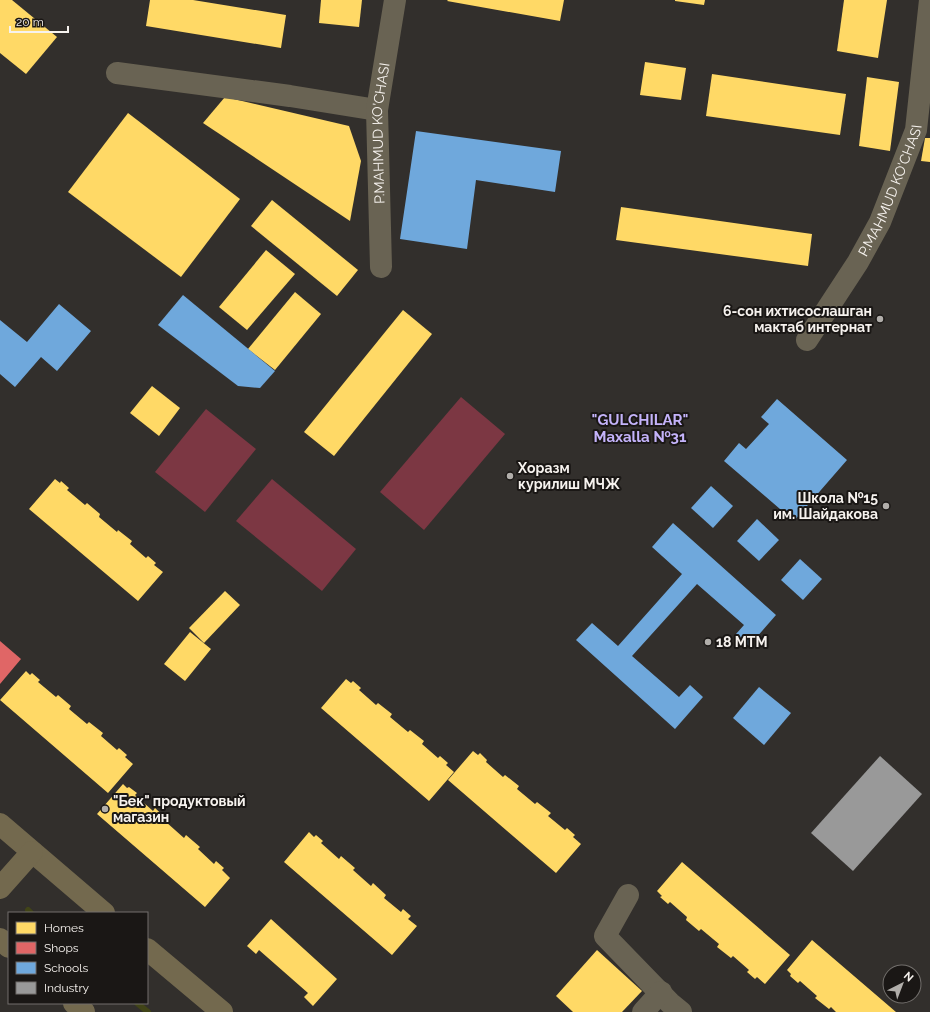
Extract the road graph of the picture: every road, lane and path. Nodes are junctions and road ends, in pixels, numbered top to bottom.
1 (395, 0) edge
2 (930, 0) edge
3 (117, 74) dead end
4 (377, 110) junction
5 (381, 267) dead end
6 (807, 340) dead end
7 (0, 824) edge
8 (32, 852) junction
9 (0, 888) edge
10 (628, 895) dead end
11 (103, 912) edge
12 (0, 939) edge
13 (8, 946) edge
14 (148, 950) edge
15 (660, 992) junction
16 (75, 1004) edge
17 (84, 1012) edge
18 (222, 1012) edge
19 (643, 1012) edge
20 (681, 1012) edge

1 - 4 street, P.MAHMUD KO'CHASI
2 - 6 street, P.MAHMUD KO'CHASI
3 - 4 street
4 - 5 street, P.MAHMUD KO'CHASI
7 - 8 main road
8 - 9 main road
8 - 11 main road
10 - 15 street
12 - 13 main road
14 - 18 main road
15 - 19 street
15 - 20 street
16 - 17 main road

